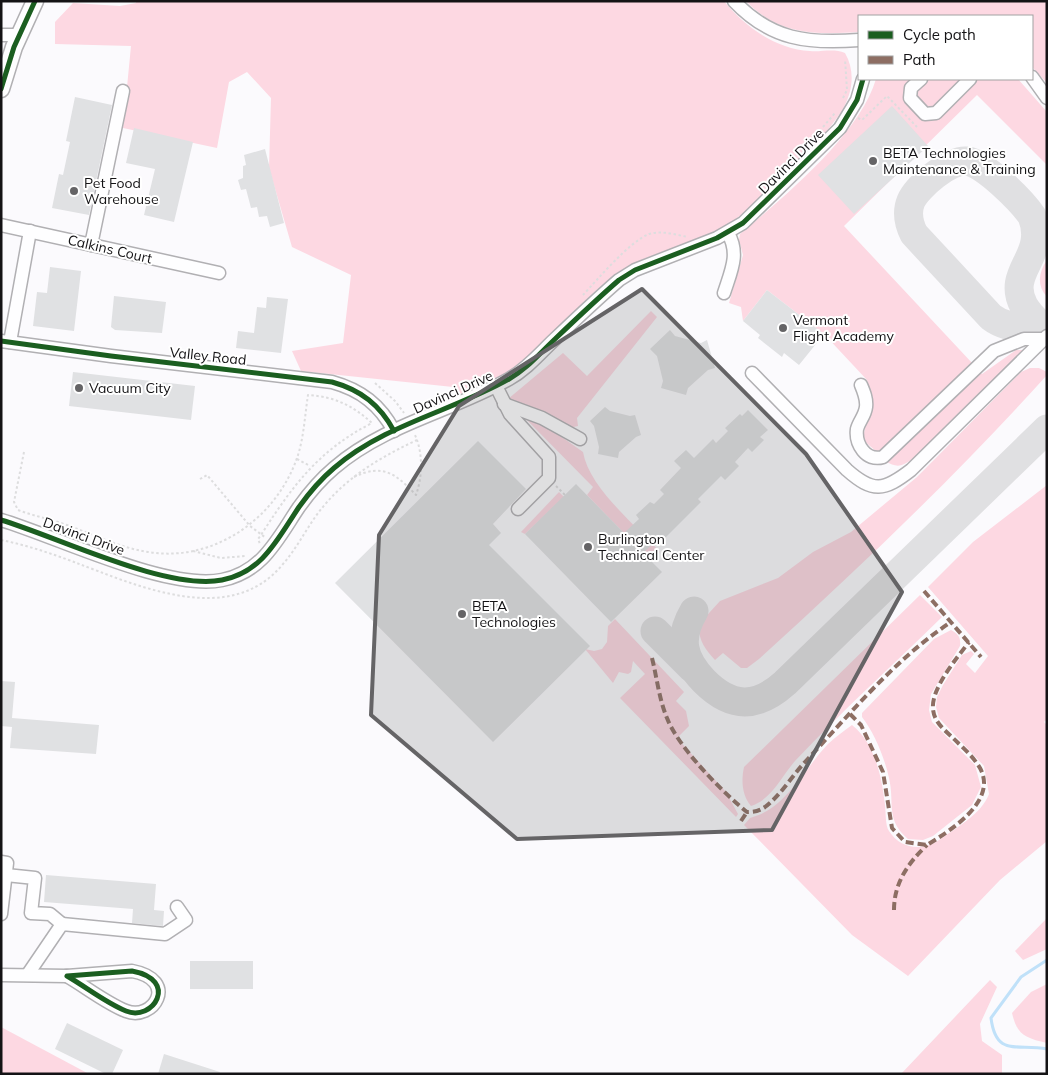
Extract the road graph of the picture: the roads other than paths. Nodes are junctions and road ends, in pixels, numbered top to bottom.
1 (35, 1) edge
2 (734, 1) edge
3 (1, 35) edge
4 (19, 35) junction
5 (858, 40) edge
6 (1033, 78) edge
7 (863, 80) edge
8 (920, 80) edge
9 (969, 80) edge
10 (1, 89) edge
11 (123, 91) dead end
12 (1047, 98) edge
13 (1, 225) edge
14 (30, 231) junction
15 (728, 233) junction
16 (91, 245) junction
17 (219, 273) dead end
18 (724, 293) dead end
19 (1045, 338) edge
20 (6, 341) edge
21 (752, 373) dead end
22 (861, 385) dead end
23 (496, 386) junction
24 (504, 404) junction
25 (394, 431) junction
26 (580, 439) dead end
27 (518, 509) dead end
28 (1, 520) edge
29 (1, 862) edge
30 (6, 875) junction
31 (177, 907) dead end
32 (1, 914) edge
33 (62, 924) junction
34 (28, 974) junction
35 (1, 975) edge
36 (67, 976) junction

1 - 4 main road
2 - 5 street
3 - 4 street
4 - 10 main road
6 - 12 street
7 - 15 street, Davinci Drive
8 - 9 street
11 - 16 street
13 - 14 street, Calkins Court
14 - 16 street, Calkins Court
14 - 20 street
15 - 18 street
15 - 23 street, Davinci Drive
16 - 17 street, Calkins Court
19 - 21 street
19 - 22 street
20 - 25 street, Valley Road
23 - 24 street
23 - 25 street, Davinci Drive
24 - 26 street
24 - 27 street
25 - 28 street, Davinci Drive
29 - 30 street
30 - 32 street
30 - 33 street
31 - 33 street
33 - 34 street
34 - 35 street
34 - 36 street
36 - 36 street

